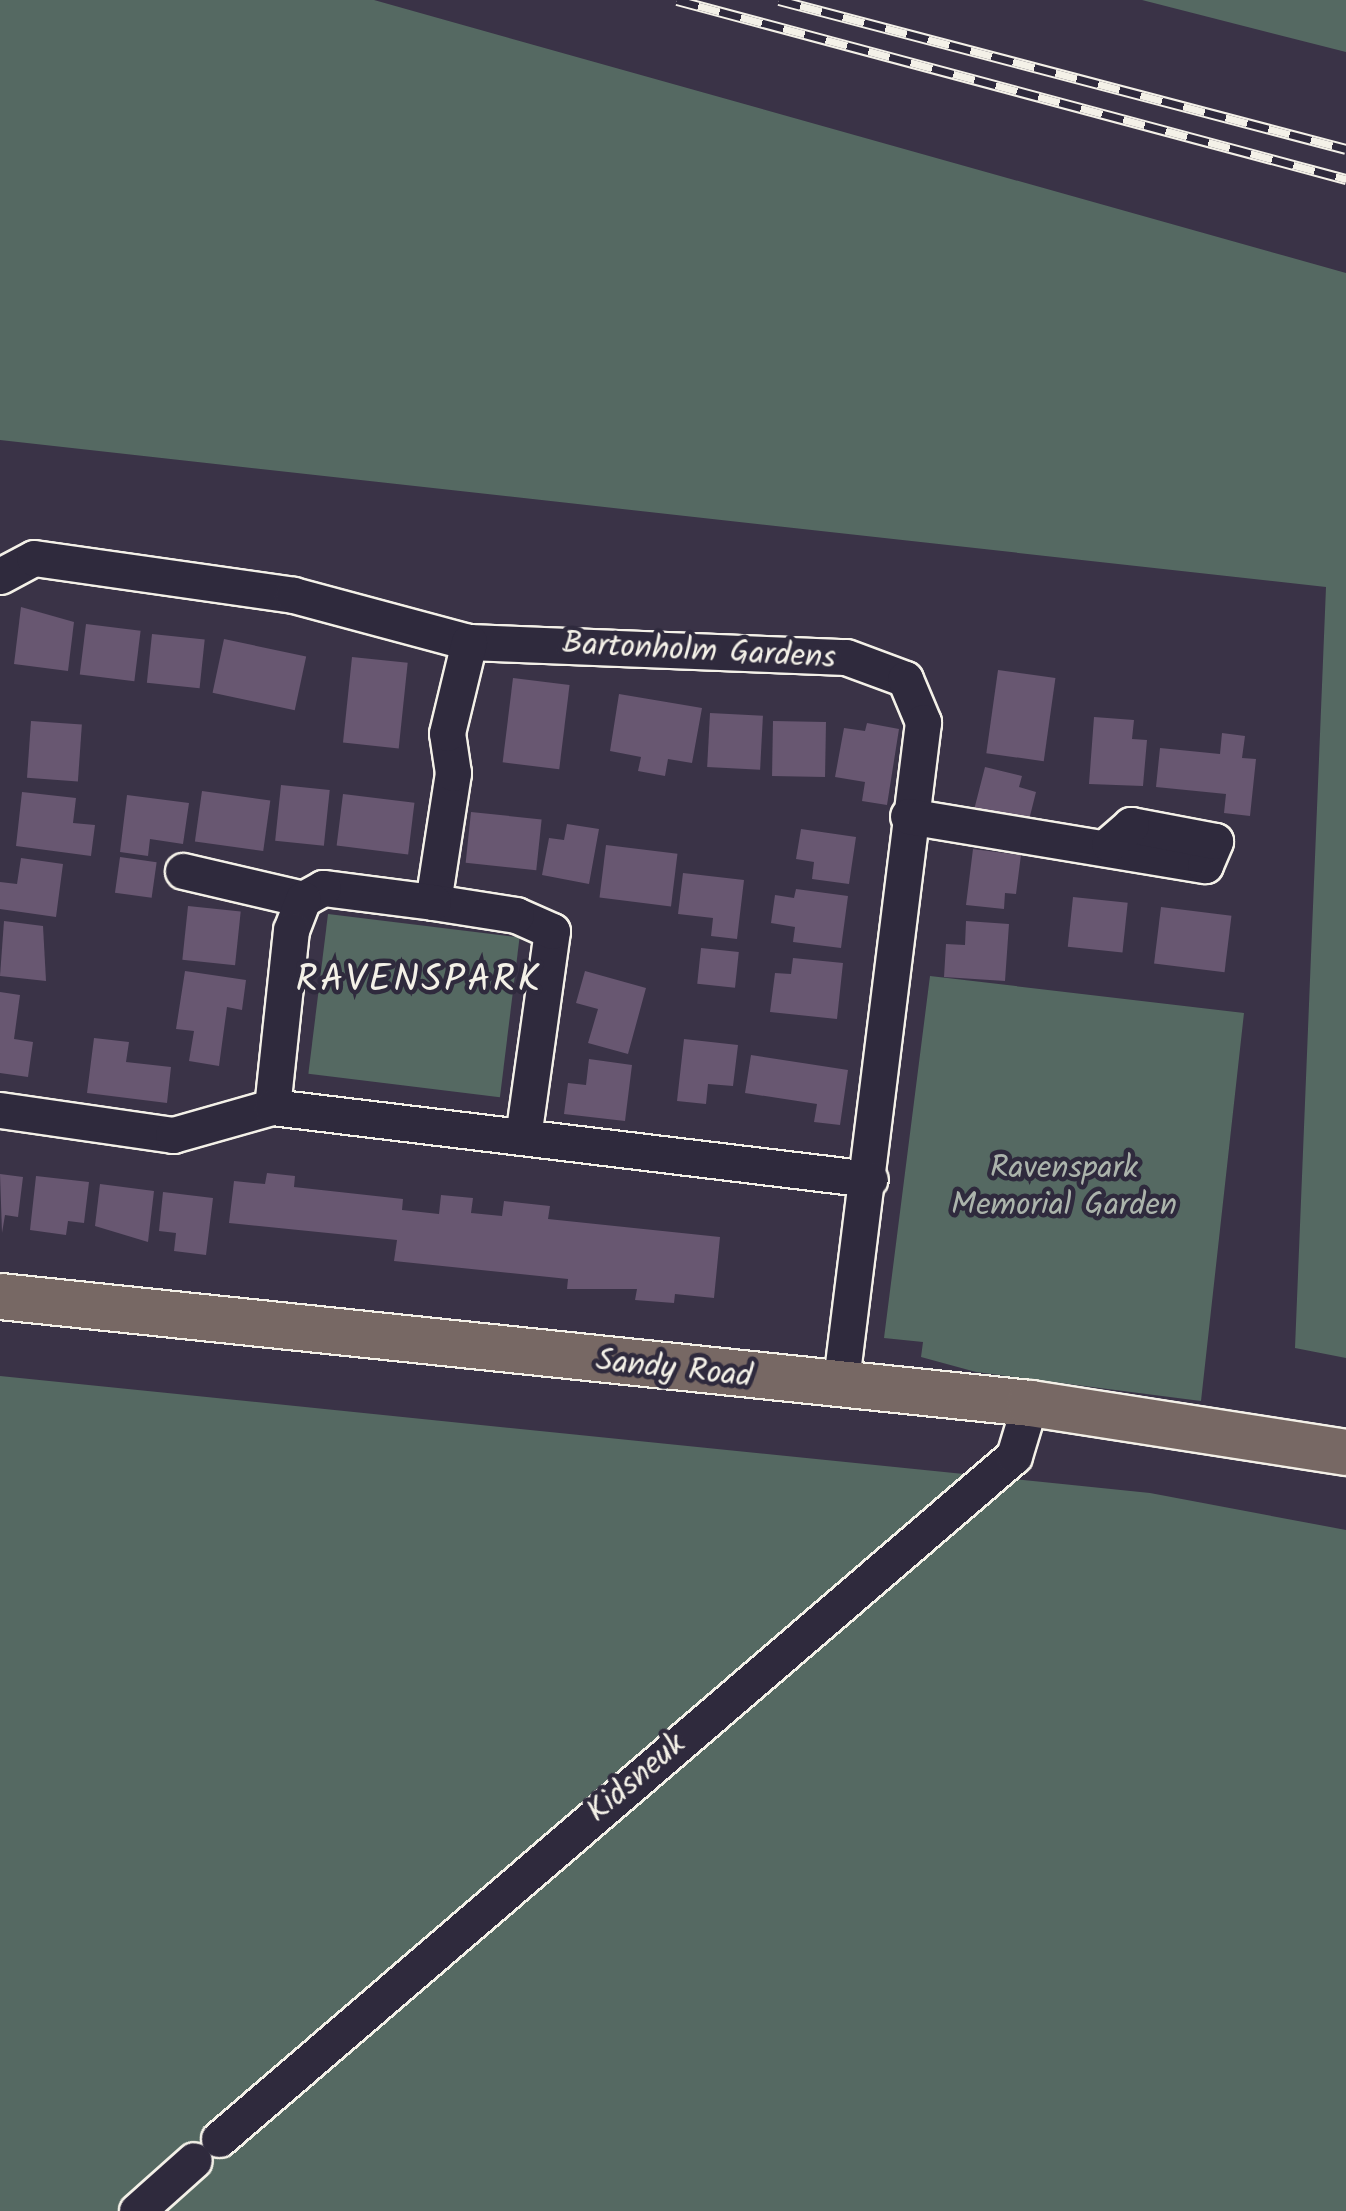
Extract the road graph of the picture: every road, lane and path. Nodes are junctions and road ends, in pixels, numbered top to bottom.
1 (0, 576) edge
2 (468, 642) junction
3 (908, 816) junction
4 (1109, 844) dead end
5 (183, 871) dead end
6 (304, 898) junction
7 (434, 902) junction
8 (272, 1106) junction
9 (0, 1110) edge
10 (522, 1137) junction
11 (870, 1179) junction
12 (0, 1296) edge
13 (840, 1388) junction
14 (1030, 1403) junction
15 (1346, 1452) edge
16 (137, 2211) edge

1 - 2 street, Bartonholm Gardens
2 - 3 street, Bartonholm Gardens
2 - 7 street
3 - 4 street
3 - 11 street, Bartonholm Gardens
5 - 6 street
6 - 7 street
6 - 8 street
7 - 10 street
8 - 9 street
8 - 10 street
10 - 11 street
11 - 13 street, Bartonholm Gardens
12 - 13 main road, Sandy Road
13 - 14 main road, Sandy Road
14 - 15 main road, Sandy Road
14 - 16 street, Kidsneuk

